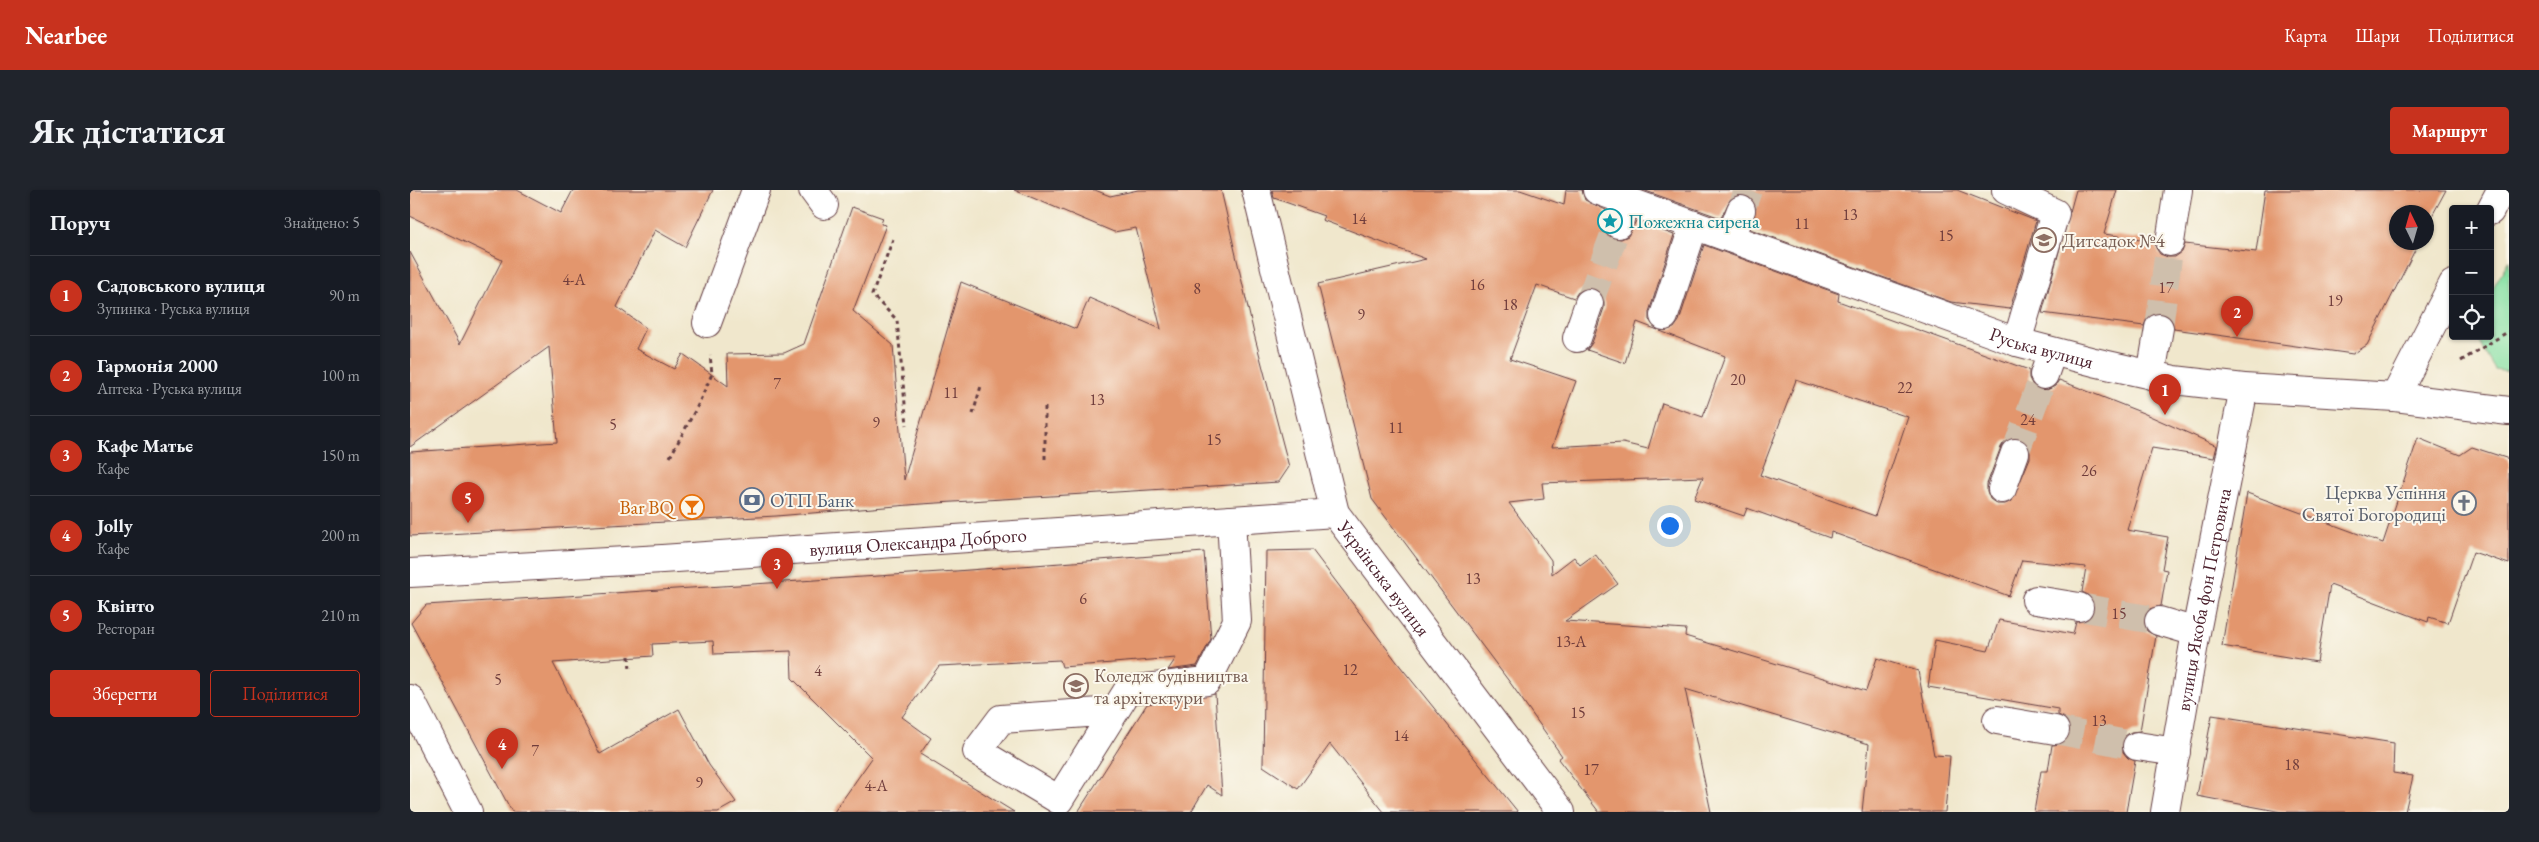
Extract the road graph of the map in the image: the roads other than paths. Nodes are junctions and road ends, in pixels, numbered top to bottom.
1 (756, 190) edge
2 (1256, 190) edge
3 (1597, 190) edge
4 (2006, 190) edge
5 (2178, 190) edge
6 (2501, 190) edge
7 (2493, 205) edge
8 (1741, 210) tunnel mouth
9 (1694, 224) junction
10 (1730, 238) junction
11 (2170, 242) tunnel mouth
12 (2449, 292) edge
13 (1589, 303) tunnel mouth
14 (1664, 316) dead end
15 (707, 323) road end
16 (2159, 328) tunnel mouth
17 (1577, 338) dead end
18 (2017, 342) junction
19 (2151, 375) junction
20 (2244, 388) junction
21 (2395, 397) junction
22 (2509, 411) edge
23 (2015, 453) tunnel mouth
24 (2002, 489) dead end
25 (1335, 513) junction
26 (1231, 520) junction
27 (410, 573) edge
28 (2036, 600) dead end
29 (2079, 607) tunnel mouth
30 (2159, 621) tunnel mouth
31 (2196, 632) junction
32 (410, 699) edge
33 (1115, 711) junction
34 (1997, 720) dead end
35 (2055, 730) tunnel mouth
36 (2138, 746) tunnel mouth
37 (2176, 752) junction
38 (468, 812) edge
39 (1561, 812) edge
40 (2165, 812) edge

1 - 15 street
2 - 25 street, Українська вулиця
3 - 9 street, Руська вулиця
4 - 18 street
5 - 11 street
6 - 7 street
8 - 10 street
9 - 10 street, Руська вулиця
9 - 14 street
10 - 18 street, Руська вулиця
12 - 21 street
13 - 17 street
16 - 19 street
18 - 19 street, Руська вулиця
19 - 20 street, Руська вулиця
20 - 21 street, Руська вулиця
20 - 31 street, вулиця Якоба фон Петровича
21 - 22 street, Руська вулиця
23 - 24 street
25 - 26 street, вулиця Олександра Доброго
25 - 39 street, Українська вулиця
26 - 27 street, вулиця Олександра Доброго
26 - 33 street
28 - 29 street
30 - 31 street
31 - 37 street, вулиця Якоба фон Петровича
32 - 38 street
33 - 33 street
34 - 35 street
36 - 37 street
37 - 40 street, вулиця Якоба фон Петровича

